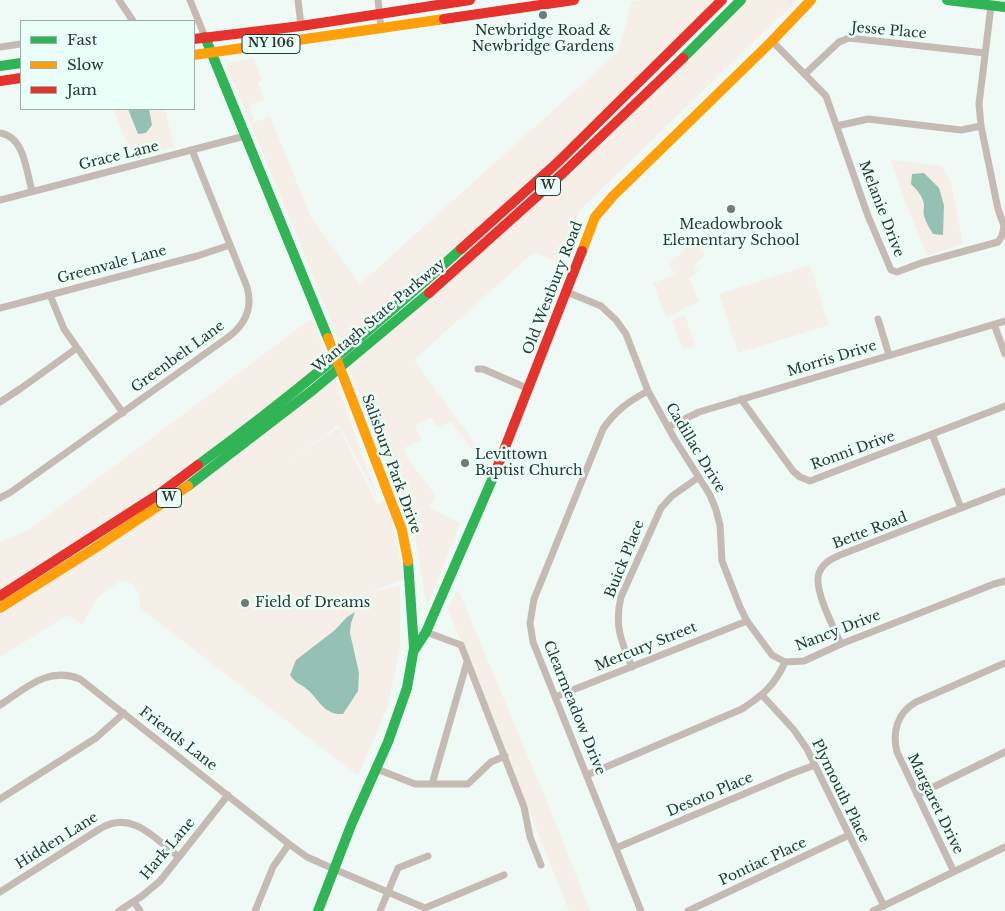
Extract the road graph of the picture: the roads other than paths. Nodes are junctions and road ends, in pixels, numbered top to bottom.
1 (119, 0) edge
2 (190, 0) edge
3 (298, 0) edge
4 (378, 0) edge
5 (470, 0) edge
6 (574, 0) edge
7 (722, 0) edge
8 (740, 0) edge
9 (811, 0) edge
10 (947, 0) edge
11 (991, 6) junction
12 (1005, 8) edge
13 (380, 14) junction
14 (132, 20) edge
15 (302, 26) junction
16 (382, 28) junction
17 (205, 37) junction
18 (195, 39) edge
19 (772, 41) junction
20 (20, 44) edge
21 (0, 47) edge
22 (211, 53) junction
23 (985, 53) junction
24 (195, 55) edge
25 (20, 63) edge
26 (0, 66) edge
27 (805, 74) junction
28 (20, 78) edge
29 (0, 80) edge
30 (837, 126) junction
31 (980, 126) junction
32 (0, 133) edge
33 (245, 136) junction
34 (192, 150) junction
35 (32, 191) junction
36 (0, 200) edge
37 (230, 245) junction
38 (567, 292) junction
39 (50, 295) junction
40 (0, 308) edge
41 (878, 319) dead end
42 (1005, 320) edge
43 (994, 324) junction
44 (77, 348) junction
45 (1005, 354) edge
46 (889, 355) junction
47 (478, 368) dead end
48 (529, 389) junction
49 (648, 391) junction
50 (741, 399) junction
51 (0, 402) edge
52 (1005, 406) edge
53 (123, 412) junction
54 (668, 428) junction
55 (932, 434) junction
56 (699, 477) junction
57 (1005, 491) edge
58 (0, 498) edge
59 (961, 508) junction
60 (1005, 581) edge
61 (0, 596) edge
62 (0, 608) edge
63 (747, 621) junction
64 (426, 632) junction
65 (841, 644) junction
66 (415, 649) junction
67 (468, 661) junction
68 (786, 662) junction
69 (1005, 663) edge
70 (632, 667) junction
71 (762, 695) junction
72 (555, 697) junction
73 (0, 705) edge
74 (124, 713) junction
75 (1005, 752) edge
76 (504, 756) junction
77 (814, 765) junction
78 (377, 769) junction
79 (587, 774) junction
80 (432, 784) junction
81 (228, 795) junction
82 (917, 795) junction
83 (0, 799) edge
84 (849, 836) junction
85 (289, 844) junction
86 (1005, 847) edge
87 (616, 848) junction
88 (428, 856) dead end
89 (179, 858) junction
90 (541, 865) dead end
91 (334, 870) junction
92 (954, 872) junction
93 (504, 875) dead end
94 (0, 892) edge
95 (388, 892) junction
96 (134, 902) junction
97 (884, 906) junction
98 (119, 911) edge
99 (140, 911) edge
100 (254, 911) edge
101 (318, 911) edge
102 (380, 911) edge
103 (641, 911) edge
104 (688, 911) edge
105 (872, 911) edge

1 - 14 street
2 - 17 street
3 - 15 street
4 - 13 street
5 - 13 main road, NY 106
6 - 16 main road, NY 106
7 - 61 main road, Wantagh State Parkway / W
8 - 62 main road, Wantagh State Parkway / W
9 - 19 main road, Old Westbury Road
10 - 11 main road
11 - 12 main road
11 - 23 street, Melanie Drive
13 - 15 main road, NY 106
13 - 16 street
15 - 17 main road, NY 106
16 - 22 main road, NY 106
17 - 18 main road, NY 106
17 - 22 main road, Salisbury Park Drive
19 - 27 street, Melanie Drive
19 - 38 main road, Old Westbury Road
20 - 21 street
22 - 24 main road, NY 106
22 - 33 main road, Salisbury Park Drive
23 - 27 street, Jesse Place
23 - 31 street, Melanie Drive
25 - 26 main road
27 - 30 street, Melanie Drive
28 - 29 main road
30 - 31 street
30 - 31 street, Melanie Drive
32 - 35 street
33 - 34 street, Grace Lane
33 - 66 main road, Salisbury Park Drive, bridge
34 - 35 street, Grace Lane
34 - 37 street, Greenbelt Lane
35 - 36 street, Grace Lane
37 - 39 street, Greenvale Lane
37 - 53 street, Greenbelt Lane
38 - 48 main road, Old Westbury Road
38 - 49 street, Cadillac Drive
39 - 40 street, Greenvale Lane
39 - 44 street
41 - 46 street
42 - 43 street, Morris Drive
43 - 45 street
43 - 46 street, Morris Drive
44 - 51 street
44 - 53 street
46 - 50 street, Morris Drive
47 - 48 street
48 - 64 main road, Old Westbury Road
49 - 54 street, Cadillac Drive
49 - 72 street, Clearmeadow Drive
50 - 54 street, Morris Drive
50 - 55 street, Ronni Drive
52 - 55 street, Ronni Drive
53 - 58 street, Greenbelt Lane
54 - 56 street, Cadillac Drive
55 - 59 street
56 - 63 street, Cadillac Drive
56 - 70 street, Buick Place
57 - 59 street, Bette Road
59 - 65 street, Bette Road
60 - 65 street, Nancy Drive
63 - 68 street, Cadillac Drive
63 - 70 street, Mercury Street
64 - 66 main road, Old Westbury Road
64 - 67 street
65 - 68 street, Nancy Drive
66 - 78 main road, Salisbury Park Drive
67 - 76 street
67 - 80 street
68 - 71 street, Nancy Drive
69 - 82 street, Margaret Drive
70 - 72 street, Mercury Street
71 - 77 street, Plymouth Place
71 - 79 street, Nancy Drive
72 - 79 street, Clearmeadow Drive
73 - 74 street, Friends Lane
74 - 81 street, Friends Lane
74 - 83 street
75 - 82 street
76 - 80 street
76 - 90 street
77 - 84 street, Plymouth Place
77 - 87 street, Desoto Place
78 - 80 street
78 - 91 main road, Salisbury Park Drive
79 - 87 street, Clearmeadow Drive
81 - 85 street, Friends Lane
81 - 89 street, Hark Lane
82 - 92 street, Margaret Drive
84 - 97 street, Plymouth Place
84 - 104 street, Pontiac Place
85 - 91 street, Friends Lane
85 - 100 street
86 - 92 street
87 - 103 street, Clearmeadow Drive
88 - 95 street
89 - 94 street, Hidden Lane
89 - 96 street, Hark Lane
91 - 95 street, Friends Lane
91 - 101 main road, Salisbury Park Drive
92 - 97 street
93 - 95 street, Friends Lane
95 - 102 street
96 - 98 street, Hark Lane
96 - 99 street
97 - 105 street

